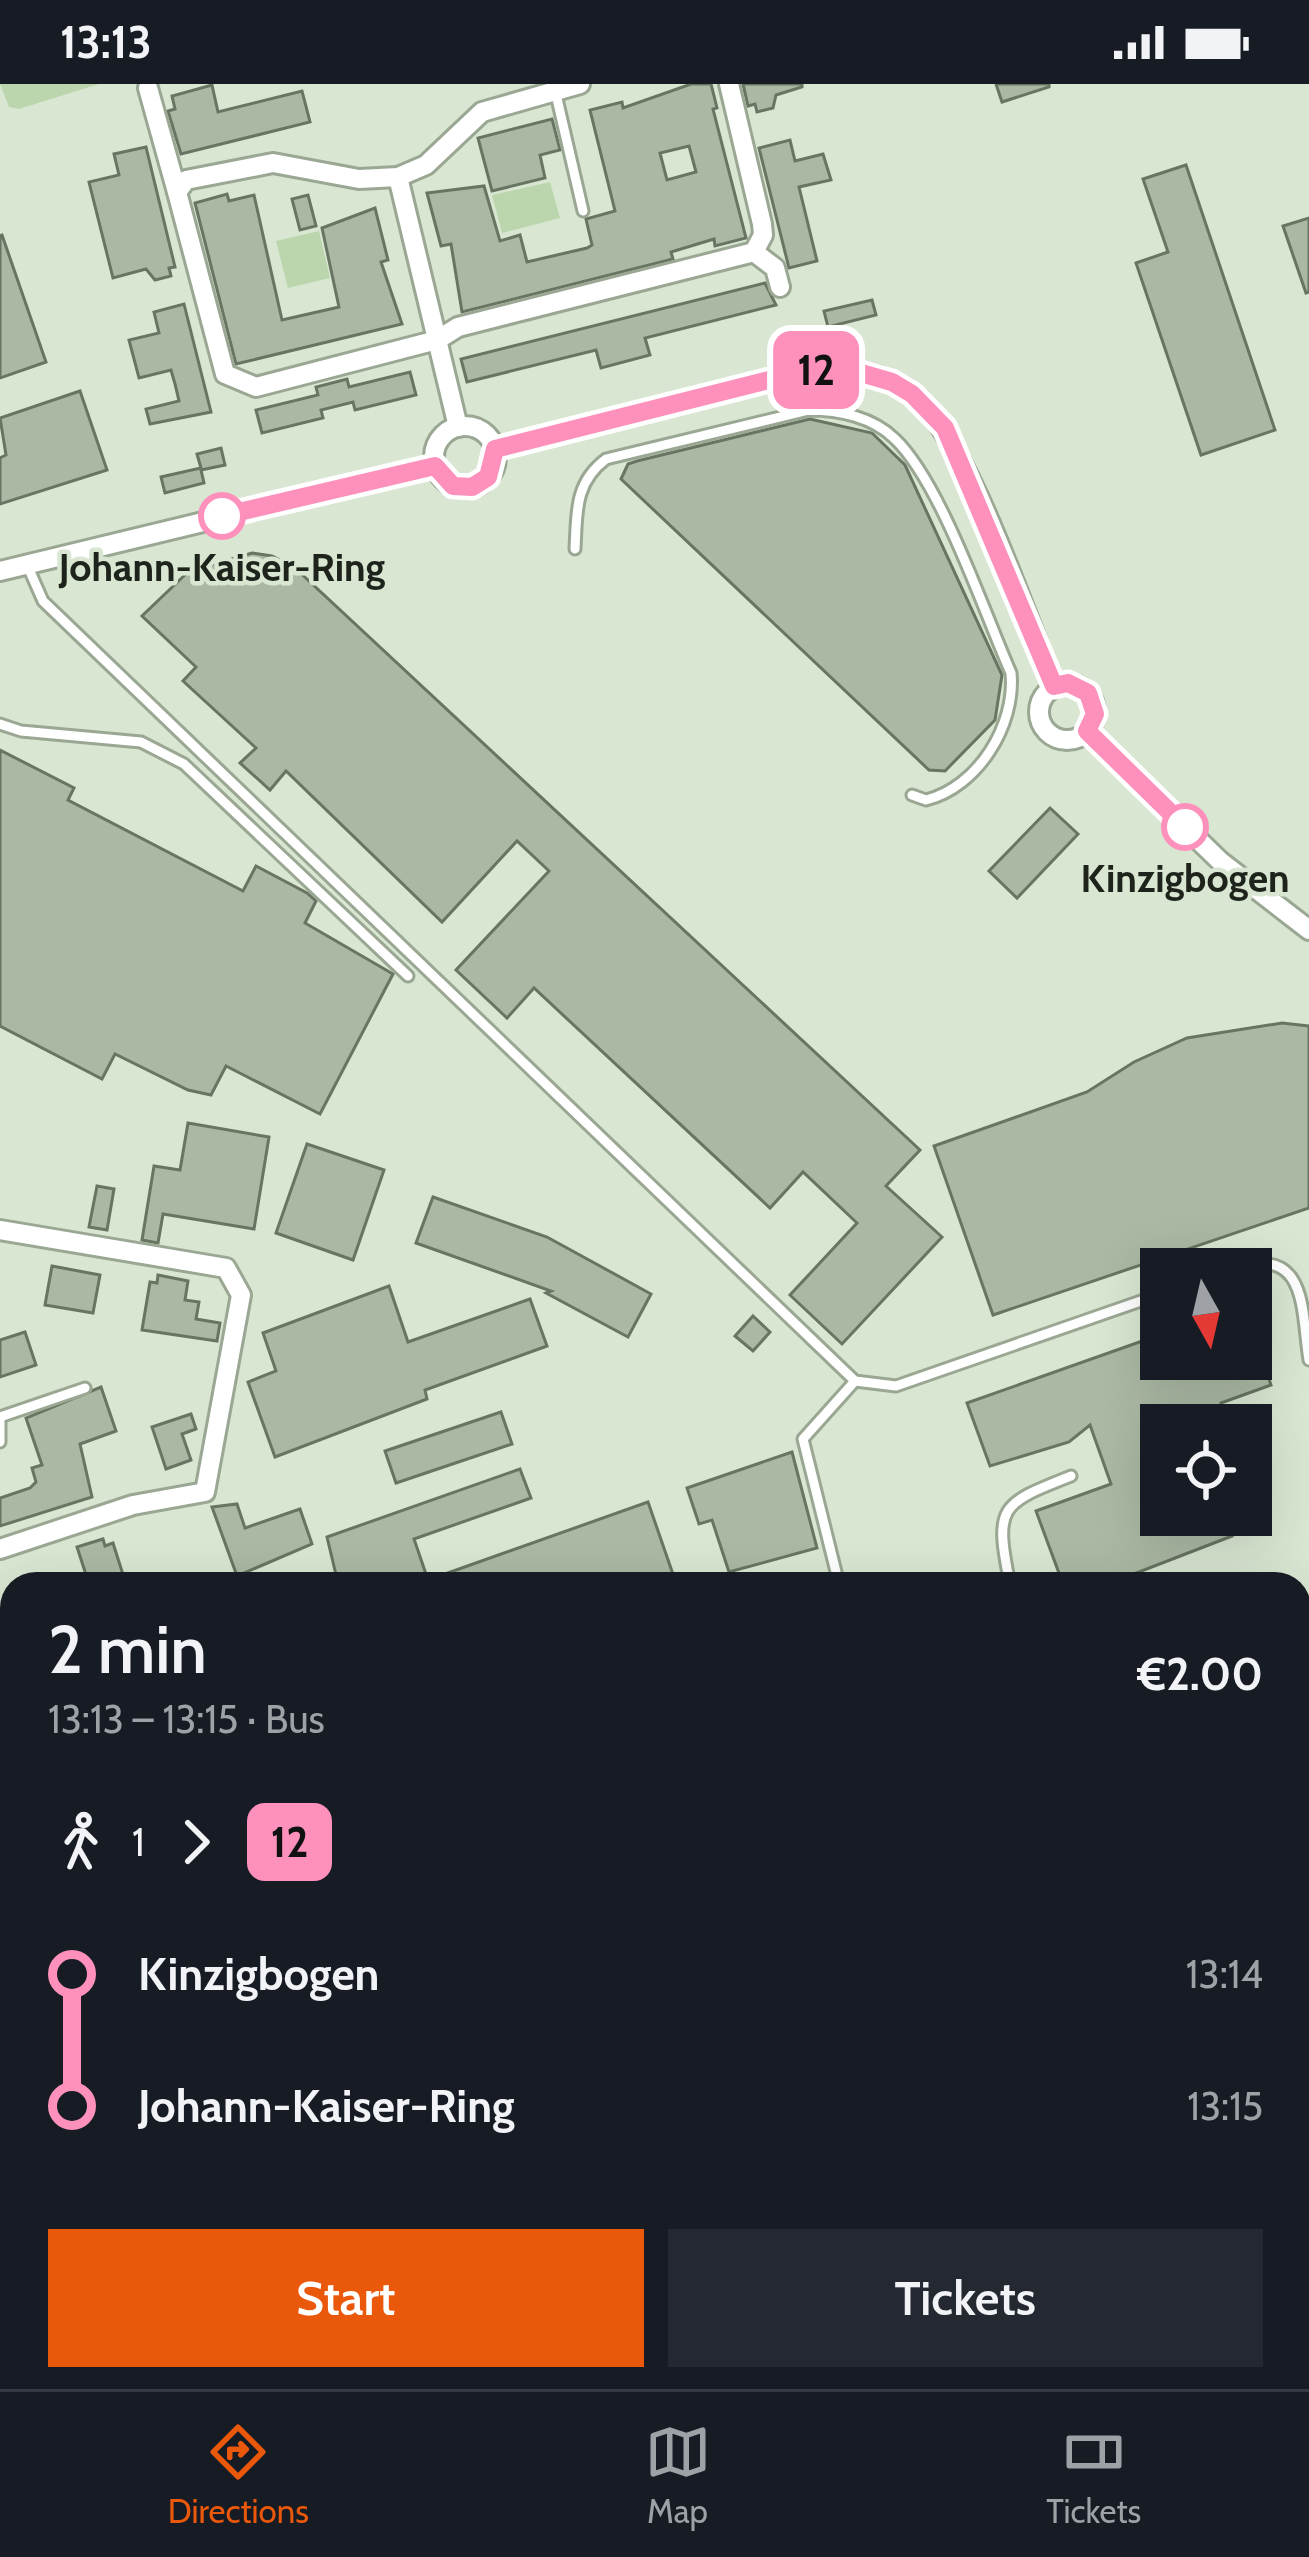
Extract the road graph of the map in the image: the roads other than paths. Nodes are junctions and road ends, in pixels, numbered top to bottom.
1 (580, 84) edge
2 (729, 84) edge
3 (148, 88) dead end
4 (555, 90) junction
5 (398, 177) junction
6 (177, 192) junction
7 (583, 211) dead end
8 (754, 252) junction
9 (780, 287) dead end
10 (437, 340) junction
11 (458, 427) junction
12 (495, 449) junction
13 (435, 466) junction
14 (575, 549) dead end
15 (28, 567) junction
16 (0, 571) edge
17 (1054, 686) junction
18 (0, 724) edge
19 (1087, 731) junction
20 (912, 795) dead end
21 (1309, 930) edge
22 (408, 976) dead end
23 (0, 1230) edge
24 (1272, 1268) edge
25 (1140, 1301) edge
26 (1309, 1360) edge
27 (855, 1382) junction
28 (85, 1388) dead end
29 (0, 1442) edge
30 (1071, 1476) dead end
31 (0, 1549) edge
32 (835, 1572) edge
33 (1008, 1572) edge

1 - 4 street
2 - 8 street
3 - 6 street
4 - 5 street
4 - 7 lane
5 - 6 street
5 - 10 street
6 - 10 street
8 - 9 street
8 - 10 street
10 - 11 street
11 - 12 street
11 - 13 street
12 - 13 street
12 - 17 street
13 - 15 street
14 - 20 lane
15 - 16 street
15 - 27 lane
17 - 19 street
17 - 19 street
18 - 22 lane
19 - 21 street
23 - 31 street
24 - 26 lane
25 - 27 lane
27 - 32 lane
28 - 29 lane
30 - 33 lane

